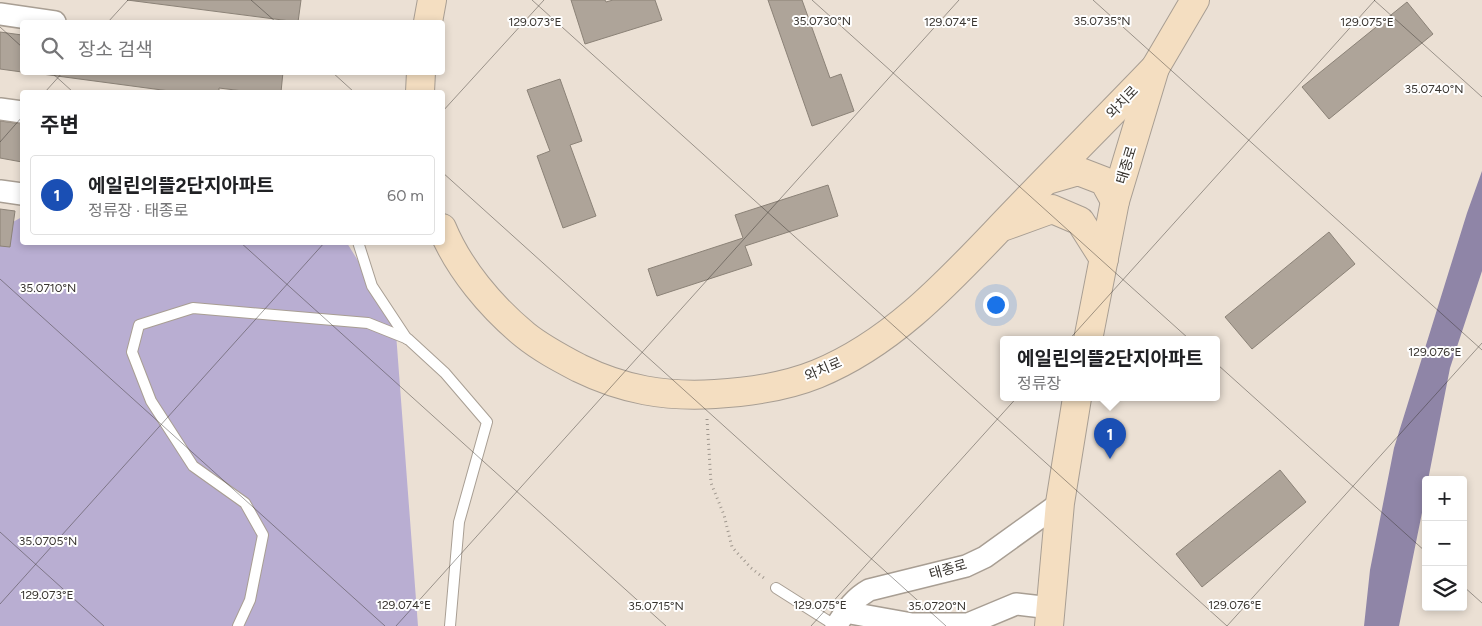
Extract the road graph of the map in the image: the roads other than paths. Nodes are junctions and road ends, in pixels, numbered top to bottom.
1 (432, 0) edge
2 (1195, 0) edge
3 (0, 14) edge
4 (41, 20) edge
5 (428, 20) edge
6 (1155, 68) junction
7 (421, 75) edge
8 (420, 90) edge
9 (0, 109) edge
10 (20, 112) edge
11 (1047, 180) junction
12 (0, 190) edge
13 (20, 194) edge
14 (1115, 201) junction
15 (999, 228) junction
16 (445, 236) edge
17 (359, 245) edge
18 (1104, 259) junction
19 (1089, 336) edge
20 (408, 339) junction
21 (1076, 401) edge
22 (1060, 504) junction
23 (776, 588) road end
24 (1050, 617) edge
25 (839, 621) edge
26 (238, 626) edge
27 (450, 626) edge

1 - 5 main road
2 - 6 main road, 태종로
3 - 4 street
6 - 11 main road, 와치로
6 - 14 main road, 태종로
7 - 8 main road
9 - 10 street
11 - 14 main road
11 - 15 main road, 와치로
12 - 13 street
14 - 18 main road, 태종로
15 - 16 main road, 와치로
15 - 18 main road
17 - 20 lane
18 - 19 main road, 태종로
20 - 26 lane
20 - 27 lane
21 - 22 main road
22 - 24 main road
22 - 25 street, 태종로
23 - 25 lane
24 - 25 street

